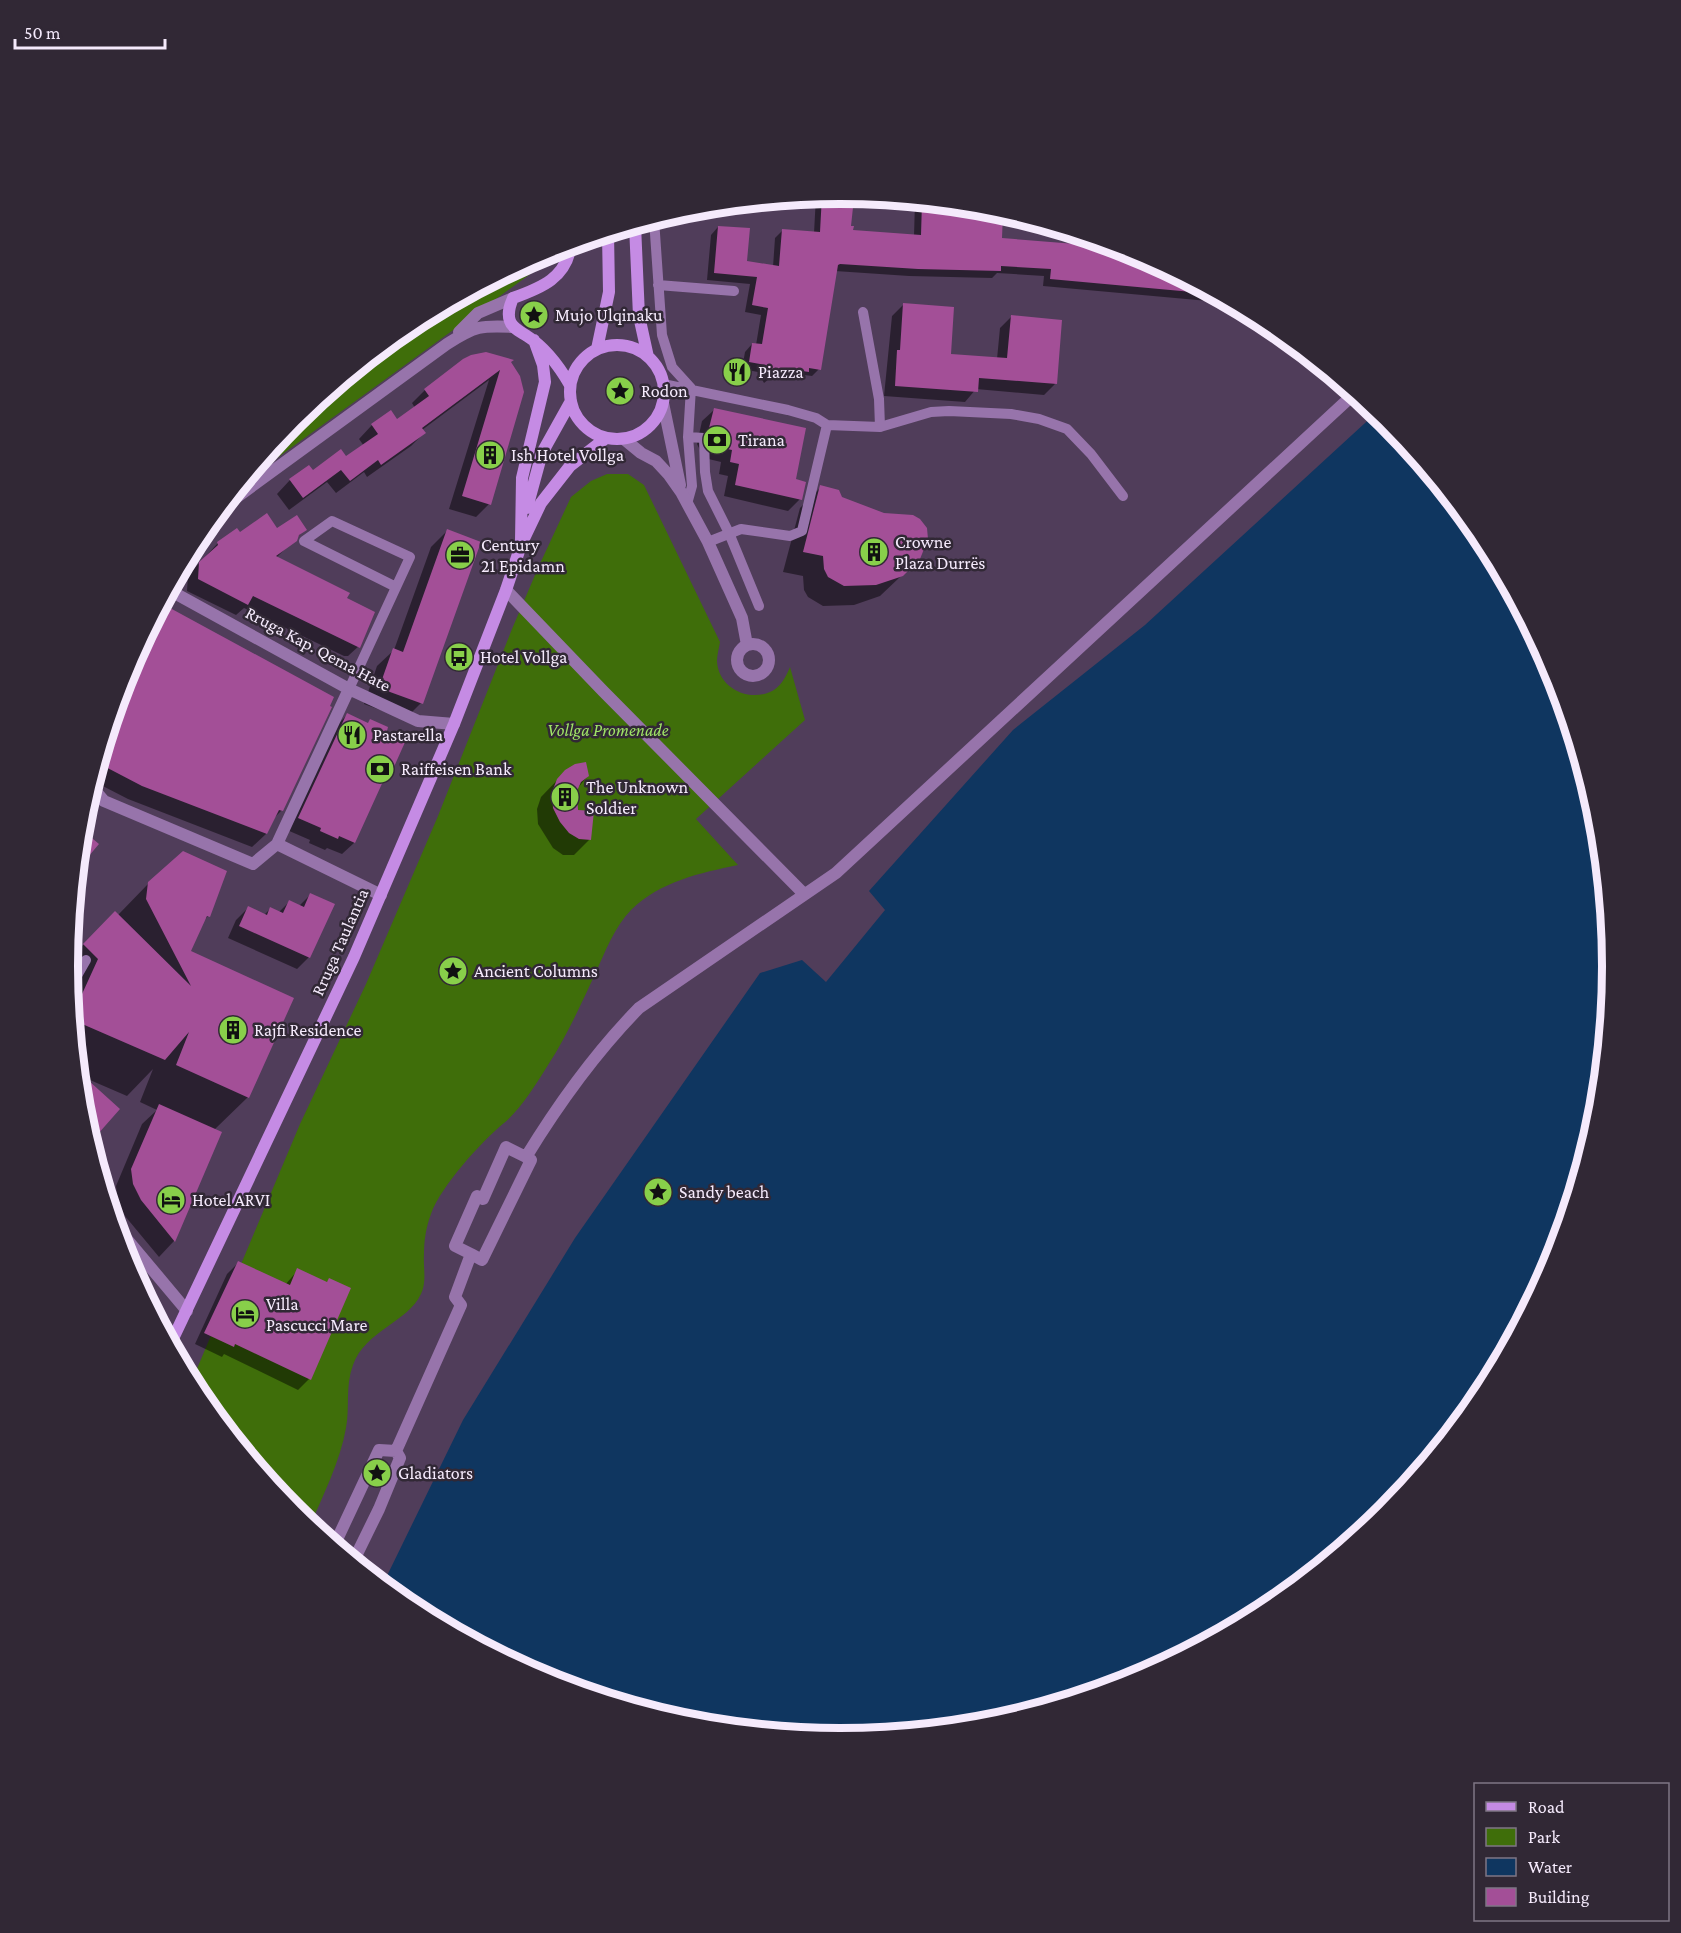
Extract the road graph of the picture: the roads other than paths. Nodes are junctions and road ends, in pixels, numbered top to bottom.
1 (655, 227) edge
2 (635, 232) edge
3 (608, 240) edge
4 (567, 255) edge
5 (658, 285) junction
6 (734, 291) dead end
7 (513, 298) junction
8 (863, 312) dead end
9 (514, 327) junction
10 (534, 340) junction
11 (447, 344) junction
12 (597, 349) junction
13 (648, 357) junction
14 (663, 384) junction
15 (570, 385) junction
16 (691, 388) junction
17 (1349, 399) edge
18 (571, 401) junction
19 (663, 404) junction
20 (827, 425) junction
21 (880, 427) junction
22 (688, 437) junction
23 (606, 438) junction
24 (624, 439) junction
25 (244, 492) edge
26 (681, 492) junction
27 (1123, 496) dead end
28 (687, 504) junction
29 (729, 533) junction
30 (708, 542) junction
31 (521, 545) junction
32 (396, 587) junction
33 (506, 590) junction
34 (176, 593) edge
35 (759, 606) dead end
36 (747, 645) dead end
37 (349, 689) junction
38 (454, 724) junction
39 (98, 794) edge
40 (277, 844) junction
41 (381, 894) junction
42 (804, 894) junction
43 (86, 960) dead end
44 (78, 973) edge
45 (526, 1157) junction
46 (130, 1243) edge
47 (471, 1254) junction
48 (187, 1311) junction
49 (174, 1336) edge
50 (396, 1451) junction
51 (337, 1539) edge
52 (356, 1555) edge

1 - 5 lane
2 - 13 main road
3 - 12 main road
4 - 7 main road
5 - 6 lane
5 - 16 lane
7 - 9 main road
7 - 11 street
8 - 21 lane
9 - 10 main road
9 - 11 street
10 - 15 main road
10 - 31 main road
11 - 25 street
12 - 13 main road
12 - 15 main road
13 - 14 main road
14 - 16 lane
14 - 19 main road
15 - 18 main road
16 - 20 lane
16 - 22 lane
17 - 42 street
18 - 23 main road
18 - 31 main road, Rruga Taulantia
19 - 24 main road
19 - 26 street
20 - 21 lane
20 - 29 lane
21 - 27 lane
22 - 28 lane
22 - 29 lane
23 - 24 main road
23 - 31 main road, Rruga Taulantia
24 - 26 street
26 - 28 street
28 - 30 street
29 - 30 lane
29 - 35 lane
30 - 36 street
31 - 33 main road, Rruga Taulantia
32 - 32 lane
32 - 37 lane
33 - 38 main road, Rruga Taulantia
33 - 42 street
34 - 37 street, Rruga Kap. Qema Hate
37 - 38 street, Rruga Kap. Qema Hate
37 - 40 street
38 - 41 main road, Rruga Taulantia
39 - 40 street
40 - 41 street
41 - 48 main road, Rruga Taulantia
42 - 45 street
43 - 44 lane
45 - 47 street
45 - 47 street
46 - 48 street
47 - 50 street
48 - 49 main road, Rruga Taulantia
50 - 51 street
50 - 52 street

